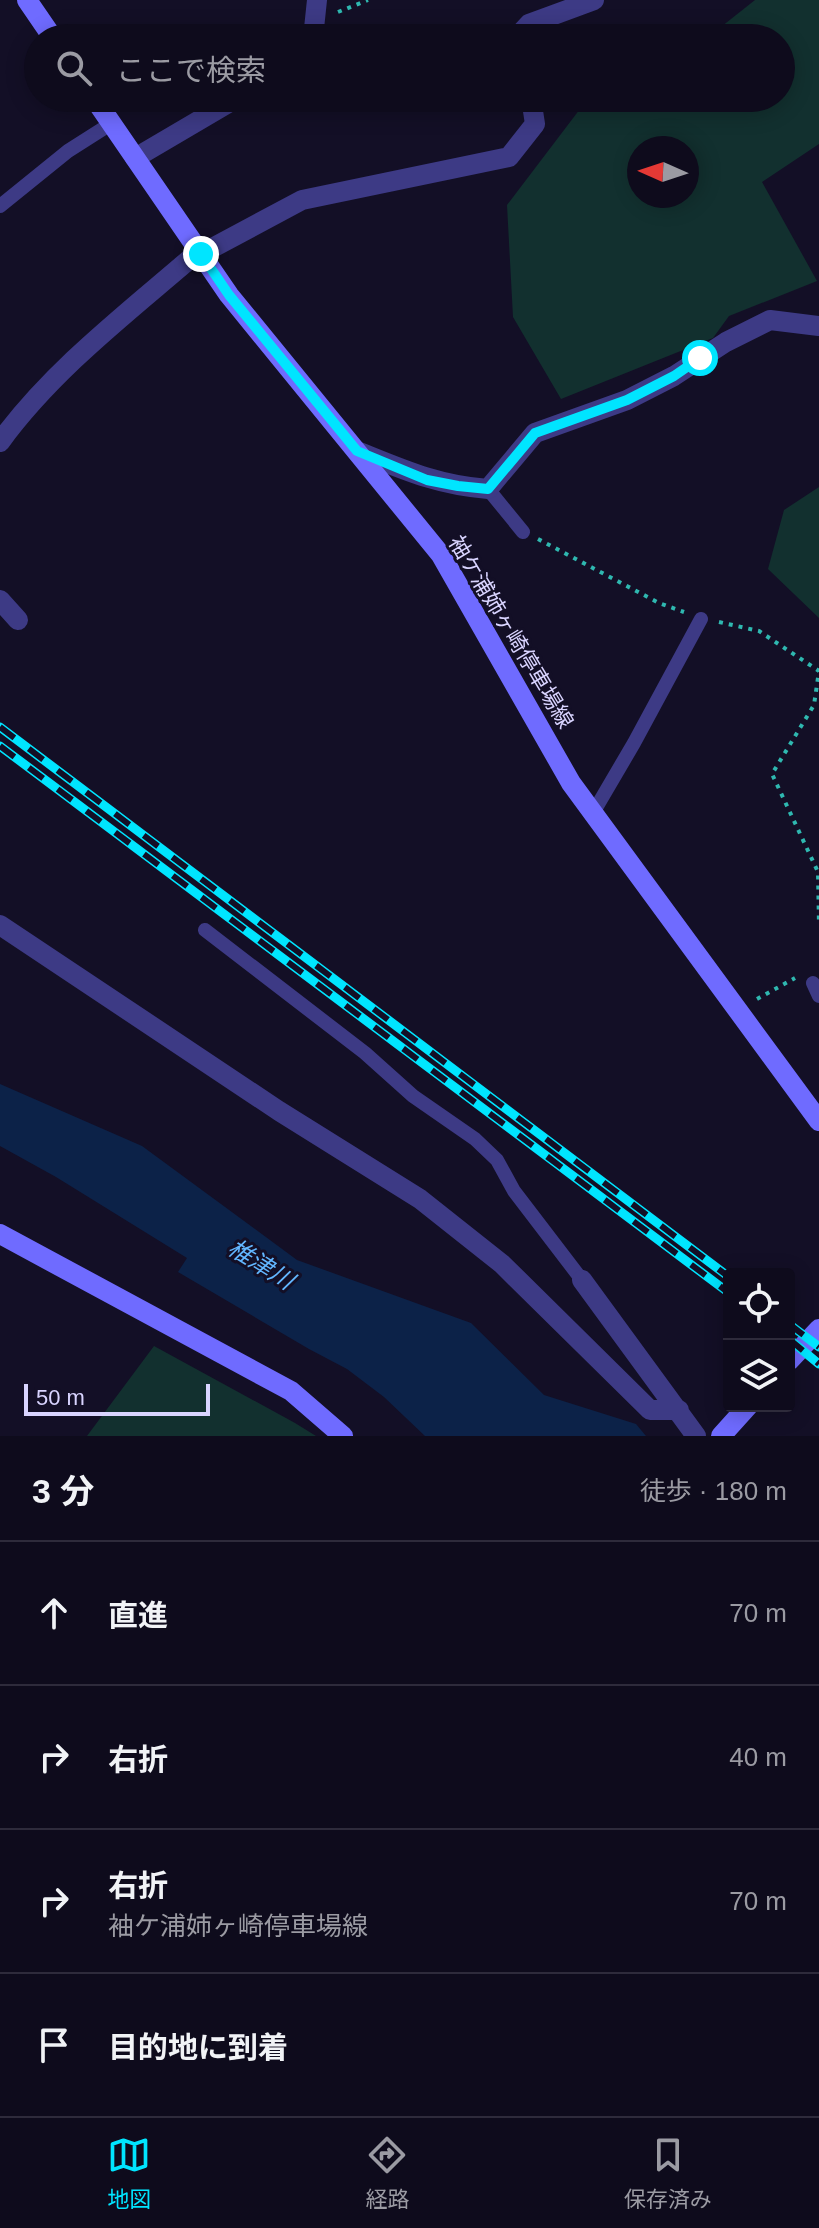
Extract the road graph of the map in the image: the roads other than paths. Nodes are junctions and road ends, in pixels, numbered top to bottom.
1 (27, 0) edge
2 (594, 0) edge
3 (43, 24) edge
4 (529, 24) edge
5 (104, 112) edge
6 (213, 112) edge
7 (533, 112) edge
8 (112, 123) junction
9 (135, 158) junction
10 (0, 206) edge
11 (200, 253) junction
12 (819, 326) edge
13 (0, 442) edge
14 (357, 451) junction
15 (488, 489) junction
16 (523, 532) road end
17 (0, 600) edge
18 (701, 619) road end
19 (18, 620) dead end
20 (593, 813) junction
21 (0, 925) edge
22 (205, 930) dead end
23 (819, 1121) edge
24 (0, 1234) edge
25 (582, 1280) joint
26 (819, 1329) edge
27 (795, 1355) edge
28 (679, 1410) junction
29 (743, 1412) edge
30 (343, 1436) edge
31 (696, 1436) edge
32 (721, 1436) edge

1 - 3 main road
2 - 4 street
5 - 8 main road, 袖ケ浦姉ヶ崎停車場線
6 - 9 street
7 - 11 street
8 - 9 main road, 袖ケ浦姉ヶ崎停車場線
8 - 10 lane
9 - 11 main road, 袖ケ浦姉ヶ崎停車場線
11 - 13 street
11 - 14 main road, 袖ケ浦姉ヶ崎停車場線
12 - 15 street
14 - 15 street
14 - 20 main road, 袖ケ浦姉ヶ崎停車場線
15 - 16 lane
17 - 19 street
18 - 20 lane
20 - 23 main road, 袖ケ浦姉ヶ崎停車場線
21 - 28 street
22 - 25 lane
24 - 30 main road
25 - 28 street
26 - 27 main road
28 - 31 street
29 - 32 main road

